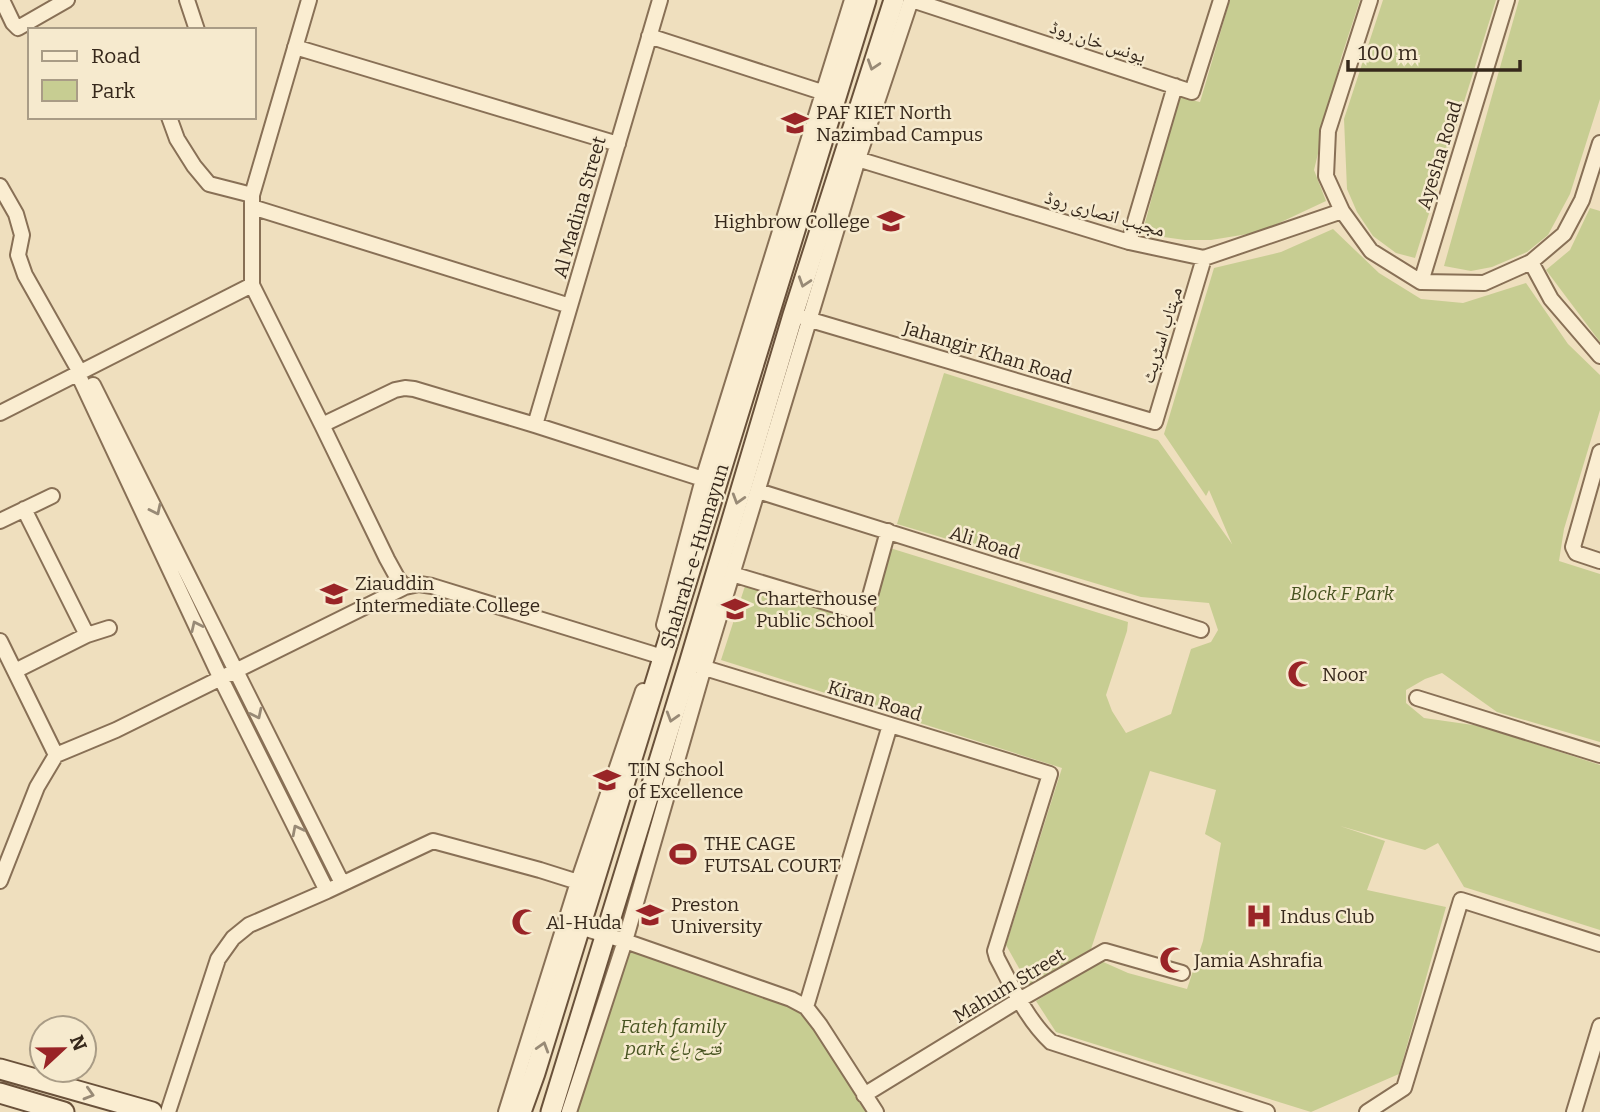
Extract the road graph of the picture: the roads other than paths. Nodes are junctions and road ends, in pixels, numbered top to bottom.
1 (2, 0) edge
2 (67, 0) edge
3 (187, 0) edge
4 (309, 0) edge
5 (660, 0) edge
6 (852, 0) edge
7 (866, 0) edge
8 (894, 0) edge
9 (911, 0) edge
10 (1221, 0) edge
11 (1370, 0) edge
12 (1507, 0) edge
13 (196, 28) edge
14 (649, 36) junction
15 (295, 47) junction
16 (1175, 86) junction
17 (830, 95) junction
18 (170, 119) edge
19 (1600, 143) edge
20 (618, 144) junction
21 (851, 157) junction
22 (1, 190) edge
23 (252, 201) junction
24 (1342, 211) junction
25 (1129, 242) junction
26 (1204, 258) junction
27 (1531, 262) junction
28 (1421, 282) junction
29 (252, 285) junction
30 (570, 306) junction
31 (802, 317) junction
32 (1600, 356) edge
33 (80, 370) junction
34 (0, 413) edge
35 (1155, 422) joint
36 (322, 425) junction
37 (535, 425) junction
38 (1600, 453) edge
39 (703, 479) junction
40 (758, 491) junction
41 (52, 496) dead end
42 (24, 509) junction
43 (0, 521) edge
44 (888, 531) junction
45 (1600, 561) edge
46 (732, 574) junction
47 (405, 587) junction
48 (109, 628) dead end
49 (1201, 630) dead end
50 (86, 635) junction
51 (0, 641) edge
52 (656, 656) junction
53 (696, 665) junction
54 (15, 671) junction
55 (236, 671) junction
56 (221, 679) junction
57 (1417, 698) dead end
58 (890, 725) junction
59 (57, 755) junction
60 (1600, 755) edge
61 (0, 881) edge
62 (578, 882) junction
63 (342, 883) junction
64 (327, 891) junction
65 (580, 927) junction
66 (606, 936) junction
67 (625, 941) junction
68 (1600, 944) edge
69 (1182, 973) dead end
70 (1019, 1000) junction
71 (806, 1007) junction
72 (1600, 1026) edge
73 (0, 1069) edge
74 (0, 1093) edge
75 (864, 1095) junction
76 (64, 1112) edge
77 (152, 1112) edge
78 (168, 1112) edge
79 (506, 1112) edge
80 (521, 1112) edge
81 (551, 1112) edge
82 (569, 1112) edge
83 (876, 1112) edge
84 (1267, 1112) edge
85 (1367, 1112) edge
86 (1574, 1112) edge

1 - 2 street
3 - 13 street
4 - 15 street
5 - 14 street, Al Madina Street
6 - 17 street
7 - 17 main road, Shahrah-e-Humayun
8 -> 21 main road, Shahrah-e-Humayun
9 - 16 street, یونس خان روڈ
9 - 21 street
10 - 16 street, یونس خان روڈ
11 - 24 street
12 - 28 street, Ayesha Road
14 - 17 street
14 - 20 street, Al Madina Street
15 - 20 street
15 - 23 street
16 - 25 street
17 - 39 street
17 - 65 main road, Shahrah-e-Humayun
18 - 23 street
19 - 27 street
20 - 30 street, Al Madina Street
21 - 25 street, مجیب انصاری روڈ
21 - 31 main road, Shahrah-e-Humayun
22 - 33 street
23 - 29 street
23 - 30 street
24 - 26 street
24 - 28 street
25 - 26 street, مجیب انصاری روڈ
26 - 35 street, مہتاب اسٹریٹ
27 - 28 street
27 - 32 street
29 - 33 street
29 - 36 street
30 - 37 street, Al Madina Street
31 - 35 street, Jahangir Khan Road
31 - 40 street
31 -> 53 main road, Shahrah-e-Humayun
33 - 34 street
33 -> 55 street
56 -> 33 street
36 - 37 street
36 - 47 street
37 - 39 street
38 - 45 street
39 - 52 street
40 - 44 street, Ali Road
40 - 46 street
41 - 42 street
42 - 43 street
42 - 50 street
44 - 46 street
44 - 49 street, Ali Road
46 - 53 street
47 - 52 street
47 - 55 street
48 - 50 street
50 - 54 street
51 - 54 street
52 - 62 street
53 - 58 street, Kiran Road
53 -> 66 main road, Shahrah-e-Humayun
53 - 67 street
54 - 59 street
55 - 56 street
55 -> 63 street
56 - 59 street
64 -> 56 street
57 - 60 street
58 - 70 street, Kiran Road
58 - 71 street
59 - 61 street
62 - 63 street
62 - 79 street
63 - 64 street
64 - 78 street
65 - 66 street
80 -> 65 main road, Shahrah-e-Humayun
66 - 67 street
66 - 81 main road, Shahrah-e-Humayun
67 - 71 street
67 - 82 street
68 - 85 street
69 - 70 street, Mahum Street
70 - 75 street, Mahum Street
70 - 84 street
71 - 75 street
72 - 86 street
73 -> 77 main road
74 - 76 main road
75 - 83 street

